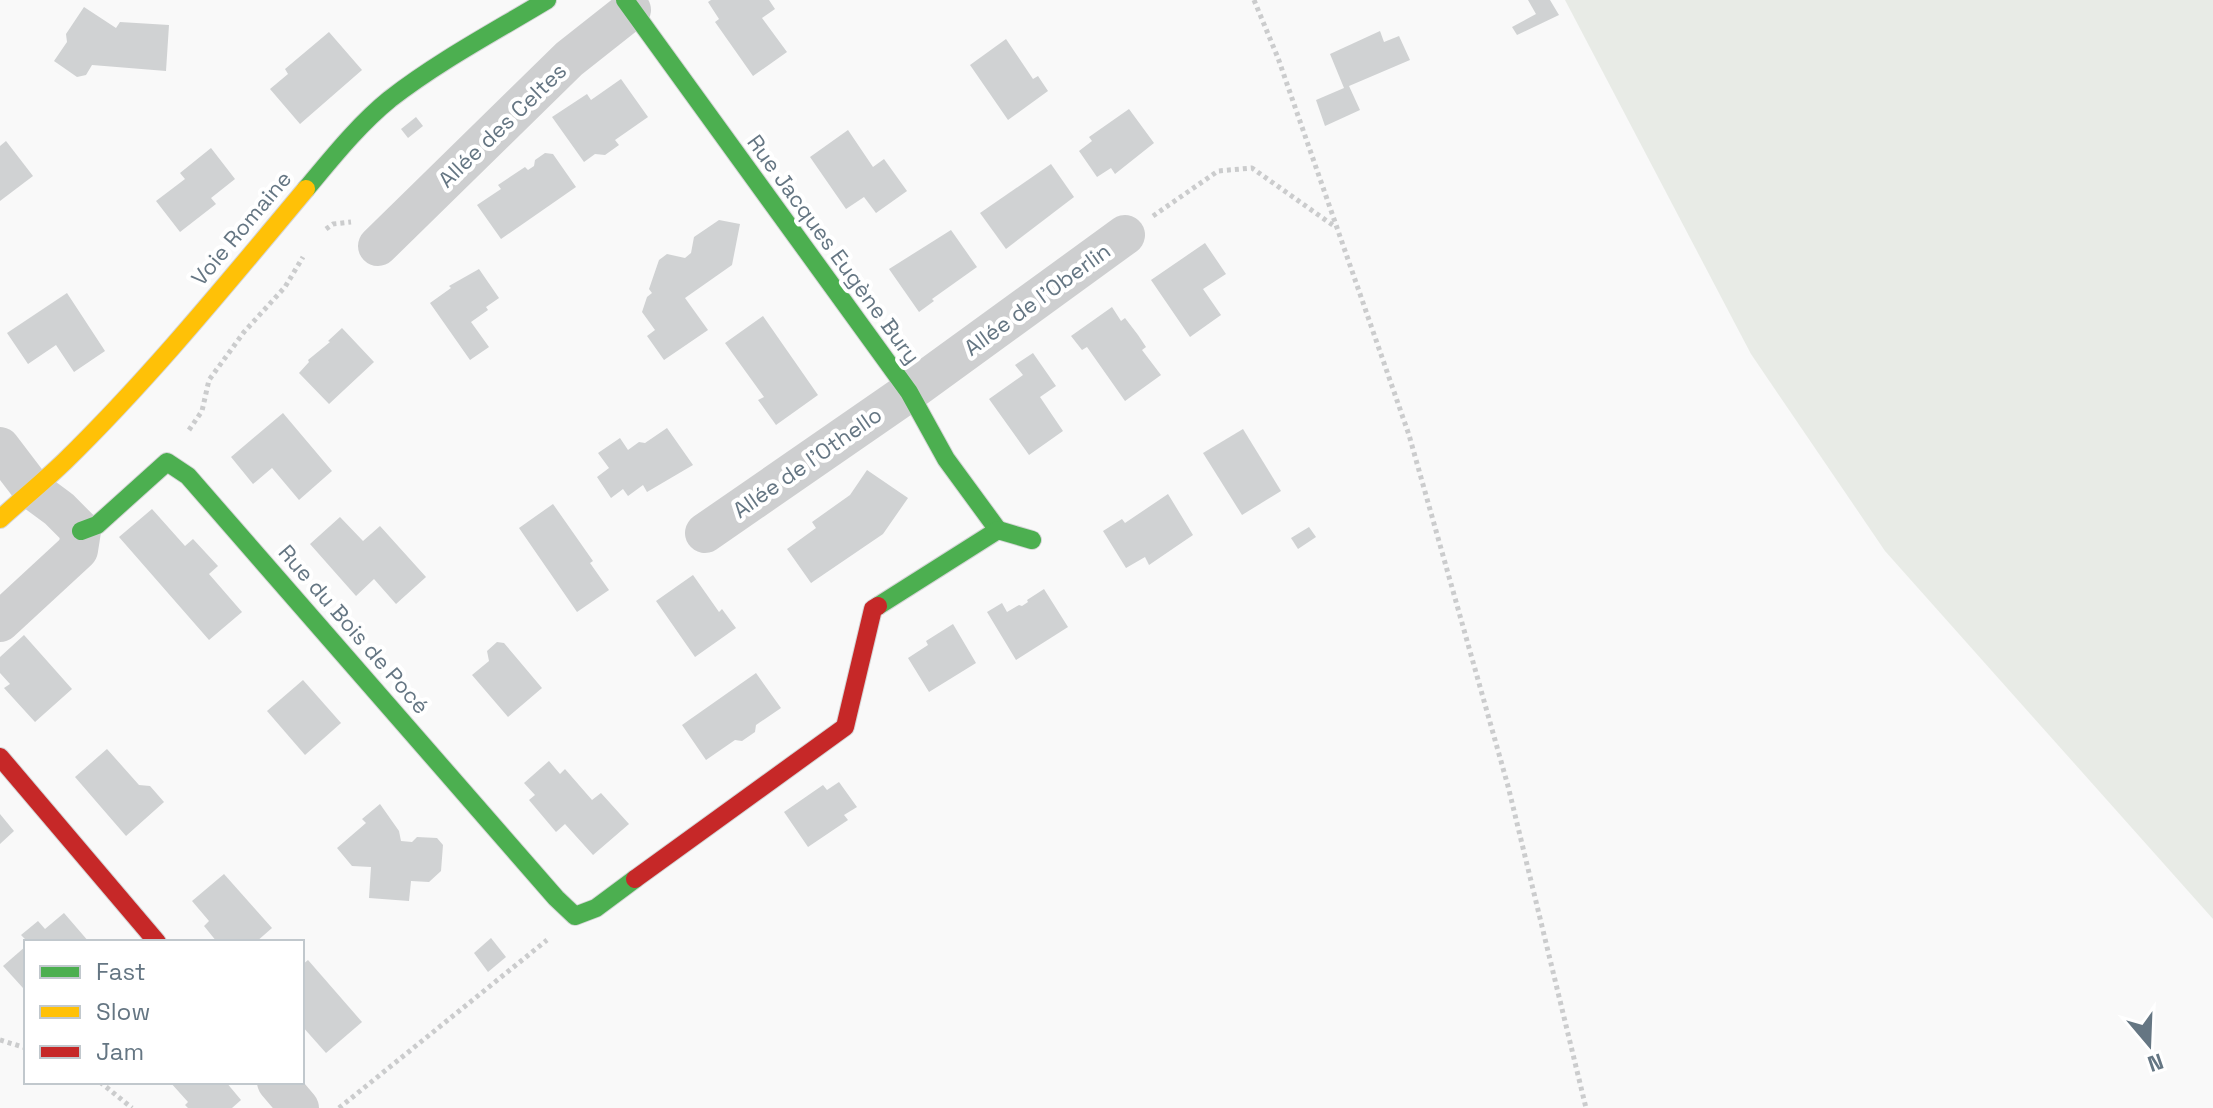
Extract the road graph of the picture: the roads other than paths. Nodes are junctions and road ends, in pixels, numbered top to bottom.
1 (547, 0) edge
2 (628, 5) edge
3 (1125, 235) road end
4 (378, 246) road end
5 (909, 392) junction
6 (0, 447) edge
7 (32, 489) junction
8 (0, 519) edge
9 (998, 530) junction
10 (81, 531) junction
11 (705, 533) dead end
12 (1032, 540) dead end
13 (0, 622) edge
14 (0, 757) edge
15 (155, 940) edge
16 (279, 1084) edge
17 (299, 1108) edge

1 - 7 street, Voie Romaine
2 - 4 street, Allée des Celtes
2 - 5 street, Rue Jacques Eugène Bury
3 - 5 street, Allée de l'Oberlin
5 - 9 street, Rue Jacques Eugène Bury
5 - 11 street, Allée de l'Othello
6 - 7 street
7 - 8 street, Voie Romaine
7 - 10 street
9 - 10 street, Rue du Bois de Pocé
9 - 12 street
10 - 13 street
14 - 15 street
16 - 17 street

